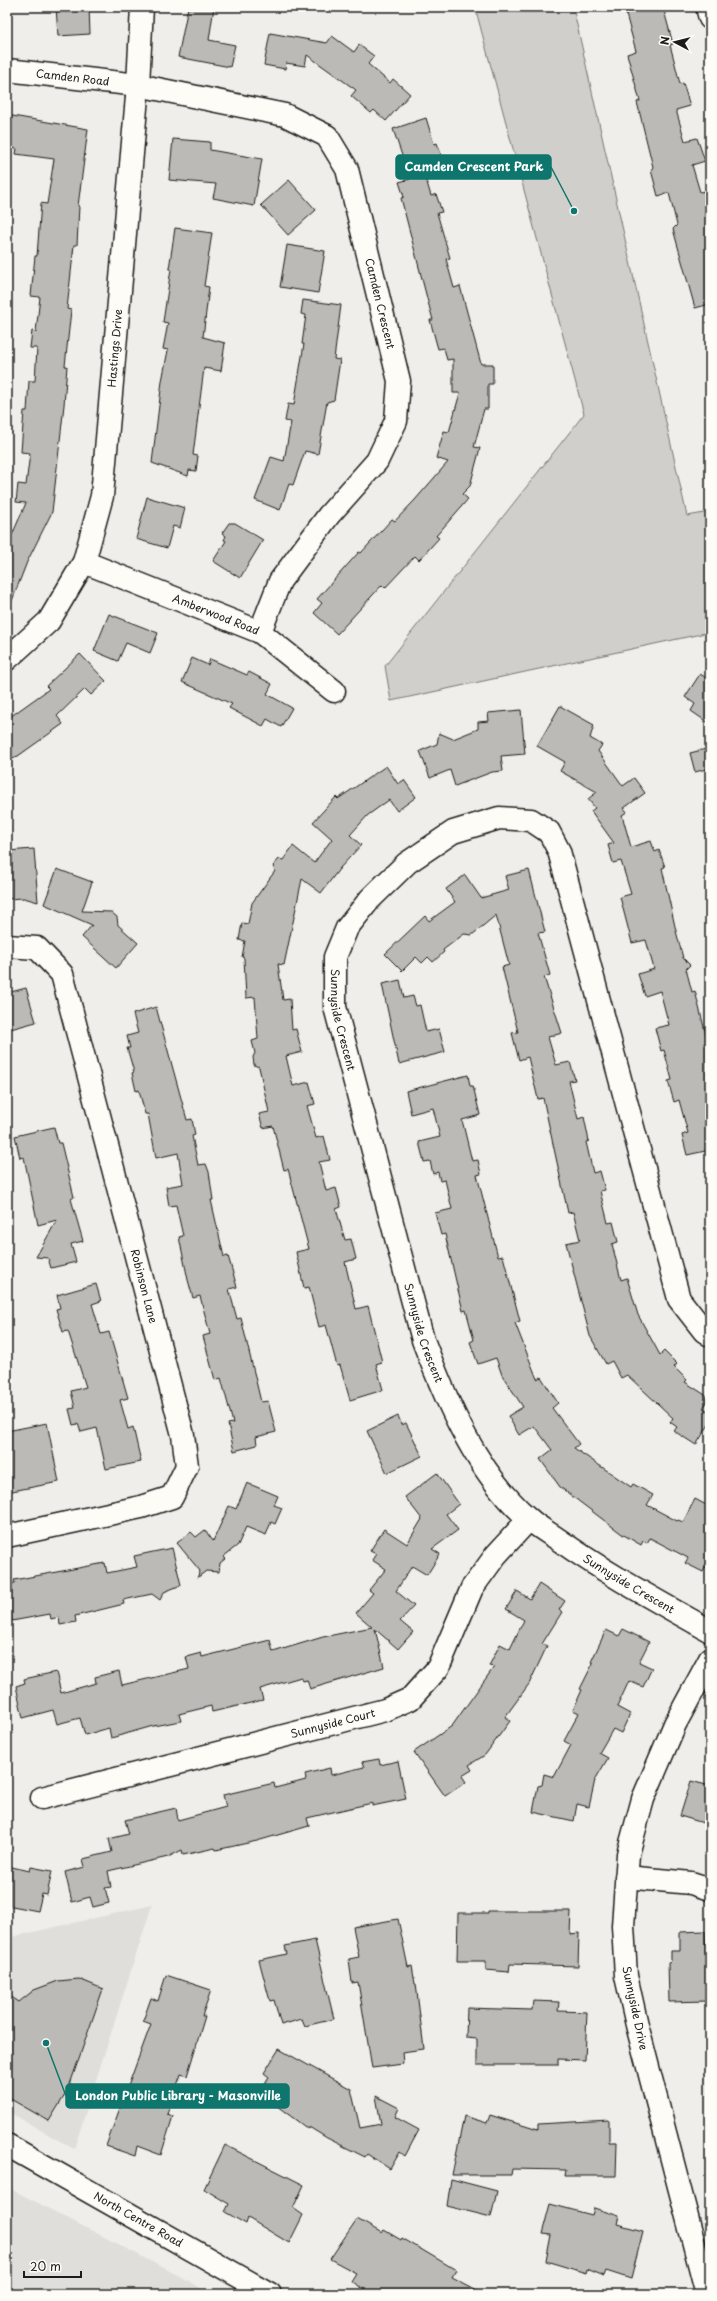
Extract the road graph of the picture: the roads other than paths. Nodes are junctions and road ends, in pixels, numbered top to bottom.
1 (142, 7) edge
2 (707, 7) edge
3 (710, 18) edge
4 (7, 70) edge
5 (138, 85) junction
6 (84, 562) junction
7 (260, 632) junction
8 (7, 659) edge
9 (334, 691) dead end
10 (7, 946) edge
11 (710, 1335) edge
12 (529, 1518) junction
13 (7, 1536) edge
14 (710, 1631) edge
15 (710, 1659) edge
16 (42, 1798) dead end
17 (626, 1877) junction
18 (710, 1889) edge
19 (7, 2145) edge
20 (270, 2294) edge
21 (707, 2294) edge

1 - 5 street, Hastings Drive
2 - 3 street
4 - 5 street, Camden Road
5 - 6 street, Hastings Drive
5 - 7 street, Camden Crescent
6 - 7 street, Amberwood Road
6 - 8 street, Hastings Drive
7 - 9 street, Amberwood Road
10 - 13 street, Robinson Lane
11 - 12 street, Sunnyside Crescent
12 - 14 street, Sunnyside Crescent
12 - 16 street, Sunnyside Court
15 - 17 street, Sunnyside Drive
17 - 18 street
17 - 21 street, Sunnyside Drive
19 - 20 street, North Centre Road

